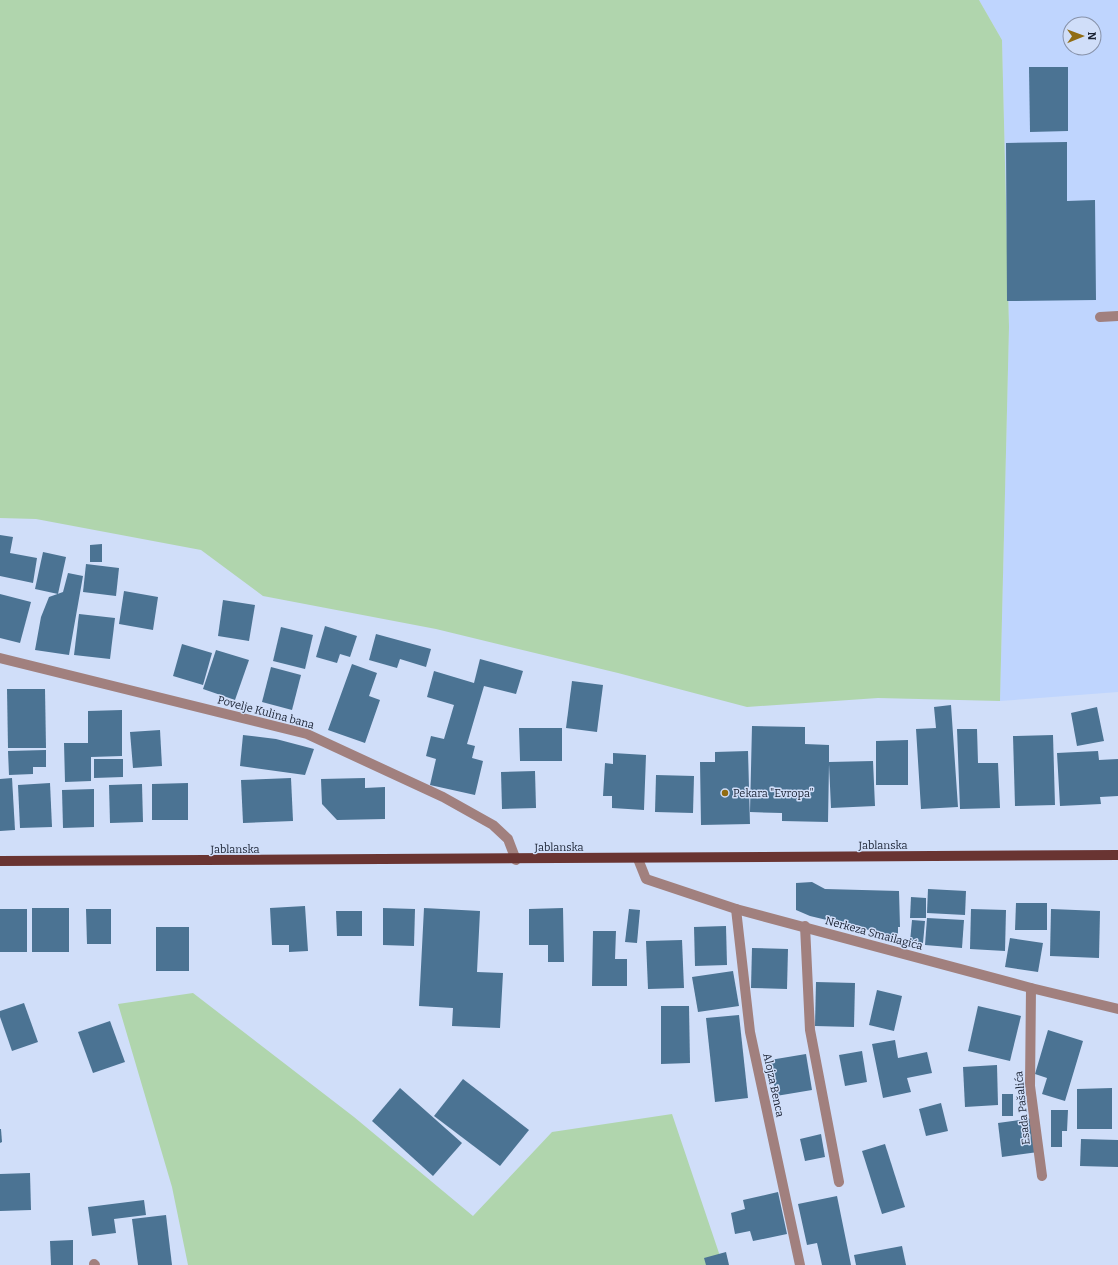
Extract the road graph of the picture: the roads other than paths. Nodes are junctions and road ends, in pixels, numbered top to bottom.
1 (1118, 316) edge
2 (1100, 317) dead end
3 (0, 658) edge
4 (1118, 855) edge
5 (638, 859) junction
6 (516, 860) junction
7 (0, 861) edge
8 (736, 909) junction
9 (805, 926) junction
10 (1031, 988) junction
11 (1118, 1009) edge
12 (1042, 1176) dead end
13 (839, 1182) dead end
14 (800, 1265) edge

1 - 2 street
3 - 6 street, Povelje Kulina bana
4 - 5 main road, Jablanska
5 - 6 main road, Jablanska
5 - 8 street, Nerkeza Smailagića
6 - 7 main road, Jablanska
8 - 9 street, Nerkeza Smailagića
8 - 14 street, Alojza Benca
9 - 10 street, Nerkeza Smailagića
9 - 13 street
10 - 11 street, Nerkeza Smailagića
10 - 12 street, Esada Pašalića

